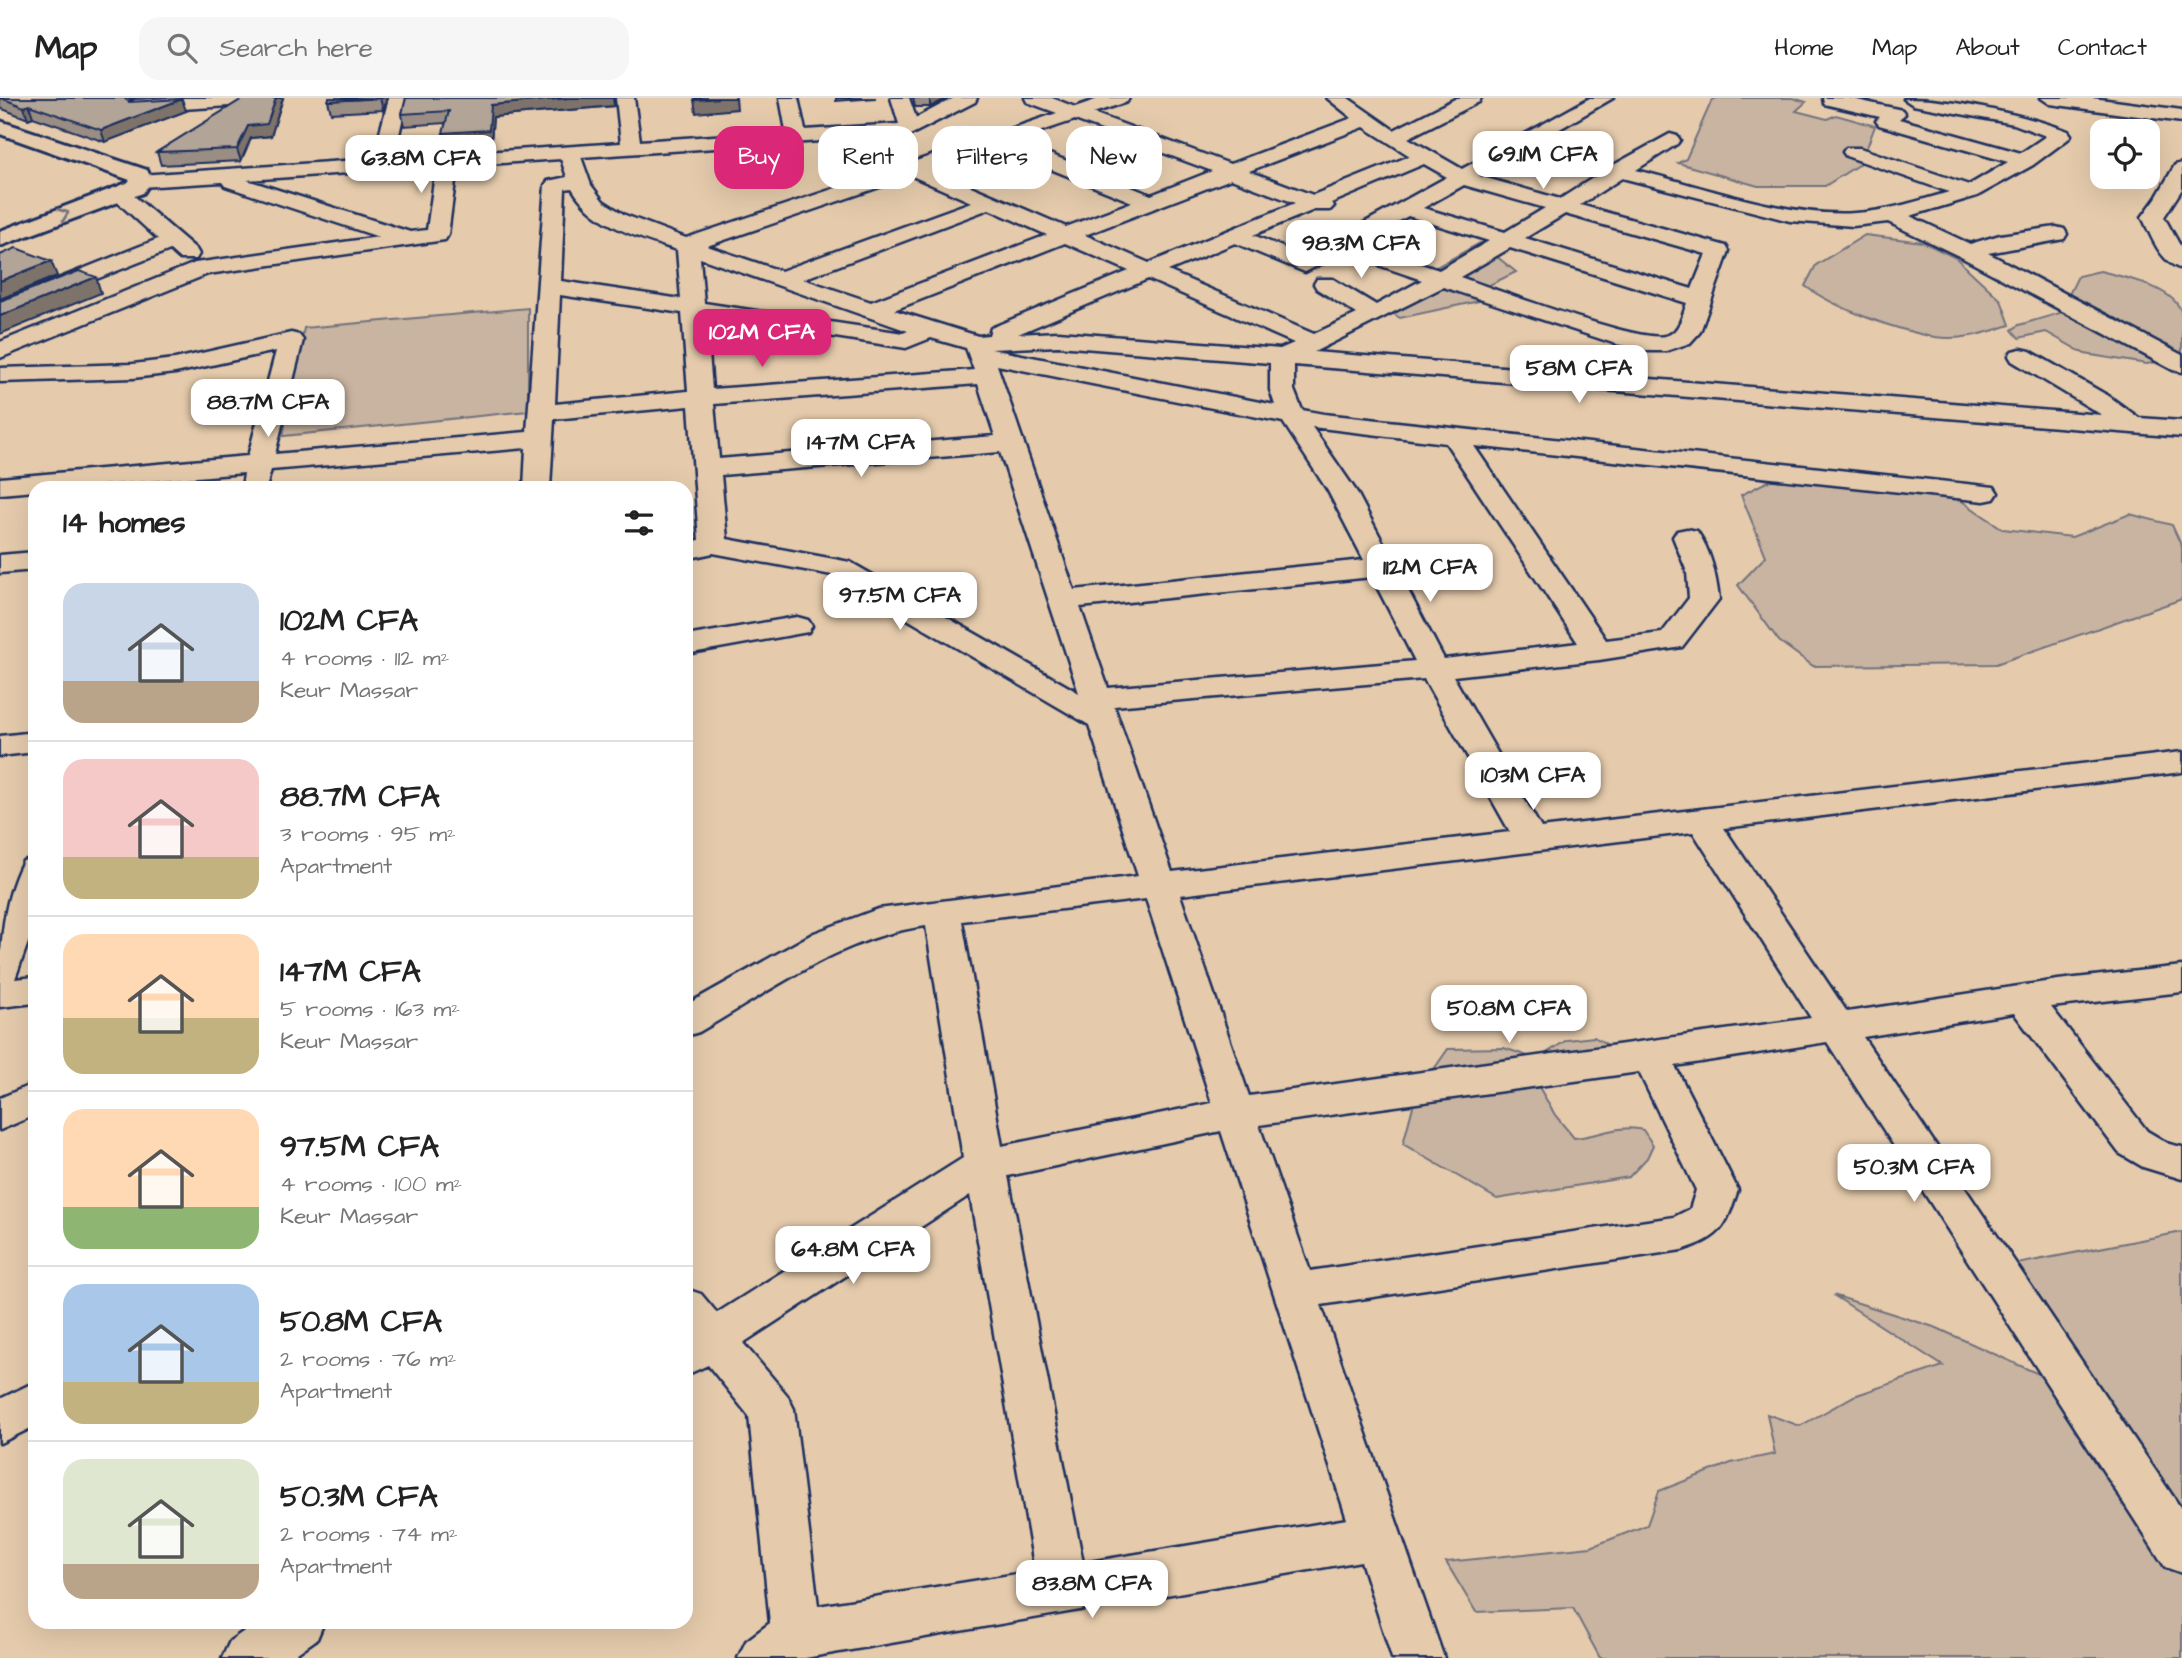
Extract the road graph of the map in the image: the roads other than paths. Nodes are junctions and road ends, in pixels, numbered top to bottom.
1 (261, 98) edge
2 (398, 98) edge
3 (625, 98) edge
4 (789, 98) edge
5 (900, 98) edge
6 (968, 98) edge
7 (1034, 98) edge
8 (1120, 98) edge
9 (1337, 98) edge
10 (1472, 98) edge
11 (1604, 98) edge
12 (1913, 98) edge
13 (2050, 98) edge
14 (1831, 100) dead end
15 (134, 106) edge
16 (1076, 113) junction
17 (1895, 114) junction
18 (2182, 116) edge
19 (1366, 119) junction
20 (795, 126) edge
21 (909, 126) edge
22 (916, 126) edge
23 (1037, 126) edge
24 (0, 127) edge
25 (1393, 138) junction
26 (1670, 140) dead end
27 (714, 142) edge
28 (631, 147) junction
29 (569, 152) junction
30 (1853, 152) dead end
31 (1426, 156) junction
32 (447, 160) junction
33 (2026, 161) junction
34 (1052, 163) edge
35 (382, 165) junction
36 (2182, 169) edge
37 (1230, 171) junction
38 (918, 172) edge
39 (1617, 172) junction
40 (216, 176) junction
41 (1464, 178) junction
42 (140, 181) junction
43 (576, 181) junction
44 (853, 189) edge
45 (1970, 192) junction
46 (119, 193) junction
47 (2174, 200) edge
48 (989, 202) junction
49 (1150, 202) junction
50 (1313, 202) junction
51 (1561, 205) junction
52 (1406, 209) junction
53 (1891, 215) junction
54 (1376, 226) junction
55 (2056, 234) dead end
56 (1065, 235) junction
57 (1234, 235) junction
58 (0, 239) edge
59 (409, 239) junction
60 (1504, 239) junction
61 (173, 241) junction
62 (688, 245) junction
63 (1340, 245) junction
64 (1969, 252) junction
65 (2182, 261) edge
66 (203, 268) junction
67 (1148, 271) junction
68 (784, 278) junction
69 (1439, 279) junction
70 (1325, 284) dead end
71 (549, 286) junction
72 (1700, 299) junction
73 (694, 308) junction
74 (875, 309) junction
75 (0, 310) edge
76 (1373, 313) junction
77 (929, 330) junction
78 (1315, 343) junction
79 (0, 351) edge
80 (2021, 356) dead end
81 (1282, 357) junction
82 (982, 358) junction
83 (2182, 365) edge
84 (0, 374) edge
85 (701, 397) junction
86 (1291, 415) junction
87 (2132, 425) junction
88 (540, 426) junction
89 (2182, 429) edge
90 (1456, 438) junction
91 (1010, 443) junction
92 (707, 468) junction
93 (256, 476) edge
94 (128, 481) edge
95 (537, 481) edge
96 (28, 485) edge
97 (0, 486) edge
98 (1984, 494) dead end
99 (1687, 537) dead end
100 (700, 548) edge
101 (28, 562) edge
102 (0, 564) edge
103 (1383, 567) junction
104 (1063, 600) junction
105 (797, 626) dead end
106 (693, 644) edge
107 (1599, 651) junction
108 (1434, 669) junction
109 (1100, 709) junction
110 (28, 744) edge
111 (0, 746) edge
112 (2182, 762) edge
113 (1702, 820) junction
114 (1531, 840) junction
115 (1159, 886) junction
116 (28, 890) edge
117 (942, 912) junction
118 (0, 974) edge
119 (2182, 979) edge
120 (28, 991) edge
121 (0, 995) edge
122 (2024, 999) junction
123 (693, 1018) edge
124 (1837, 1028) junction
125 (1651, 1056) junction
126 (28, 1101) edge
127 (1235, 1113) junction
128 (0, 1115) edge
129 (2182, 1163) edge
130 (985, 1165) junction
131 (1294, 1290) junction
132 (695, 1333) edge
133 (28, 1406) edge
134 (0, 1423) edge
135 (1377, 1536) junction
136 (2182, 1551) edge
137 (1063, 1589) junction
138 (780, 1646) edge
139 (1418, 1658) edge

1 - 15 street
2 - 35 street
3 - 28 street
4 - 20 street
5 - 21 street
6 - 22 street
7 - 16 street
8 - 16 street
9 - 19 street
10 - 25 street
11 - 41 street
12 - 17 street
12 - 33 street
13 - 18 street
14 - 17 street
16 - 23 street
16 - 37 street
17 - 33 street
19 - 25 street
19 - 37 street
24 - 42 street
25 - 31 street
26 - 39 street
27 - 28 street
28 - 29 street
29 - 32 street
29 - 43 street
30 - 45 street
31 - 41 street
31 - 50 street
32 - 35 street
32 - 59 street
33 - 45 street
34 - 49 street
35 - 40 street
36 - 47 street
37 - 49 street
37 - 50 street
38 - 48 street
39 - 51 street
39 - 53 street
40 - 42 street
40 - 59 street
41 - 51 street
41 - 52 street
42 - 46 street
43 - 62 street
43 - 71 street
44 - 62 street
45 - 53 street
58 -> 46 street
46 - 61 street
47 - 65 street
48 - 56 street
48 - 68 street
49 - 56 street
50 - 54 street
50 - 57 street
51 - 60 street
51 - 72 street
52 - 54 street
52 - 60 street
53 - 64 street
54 - 63 street
55 - 64 street
56 - 67 street
56 - 74 street
57 - 63 street
57 - 67 street
59 - 66 street
60 - 69 street
60 - 72 street
61 - 66 street
61 - 75 street
62 - 68 street
62 - 73 street
63 - 69 street
64 - 83 street
66 - 79 street
67 - 78 street
67 - 82 street
68 - 74 street
69 - 72 street
69 - 76 street
70 - 76 street
71 - 73 street
71 - 88 street
73 - 77 street
73 - 85 street
74 - 77 street
76 - 78 street
77 - 82 street
78 - 81 street
80 - 87 street
81 - 82 street
81 - 86 street
81 - 87 street
82 - 85 street
82 - 86 street
82 - 91 street
84 - 93 street
85 - 88 street
85 - 92 street
86 - 90 street
86 - 103 street
87 - 89 street
88 - 93 street
88 - 95 street
90 - 98 street
90 - 107 street
91 - 92 street
91 - 104 street
92 - 100 street
93 - 94 street
96 - 97 street
99 - 107 street
100 - 109 street
101 - 102 street
103 - 104 street
103 - 108 street
104 - 109 street
105 - 106 street
107 - 108 street
108 - 109 street
108 - 114 street
109 - 115 street
110 - 111 street
112 - 113 street
113 - 114 street
113 - 124 street
114 - 115 street
115 - 117 street
115 - 127 street
116 - 118 street
117 - 123 street
117 - 130 street
119 - 122 street
120 - 121 street
122 - 124 street
122 - 129 street
124 - 125 street
124 - 136 street
125 - 127 street
125 - 131 street
126 - 128 street
127 - 130 street
127 - 131 street
130 - 132 street
130 - 137 street
131 - 135 street
132 - 138 street
133 - 134 street
135 - 137 street
135 - 139 street
137 - 138 street

